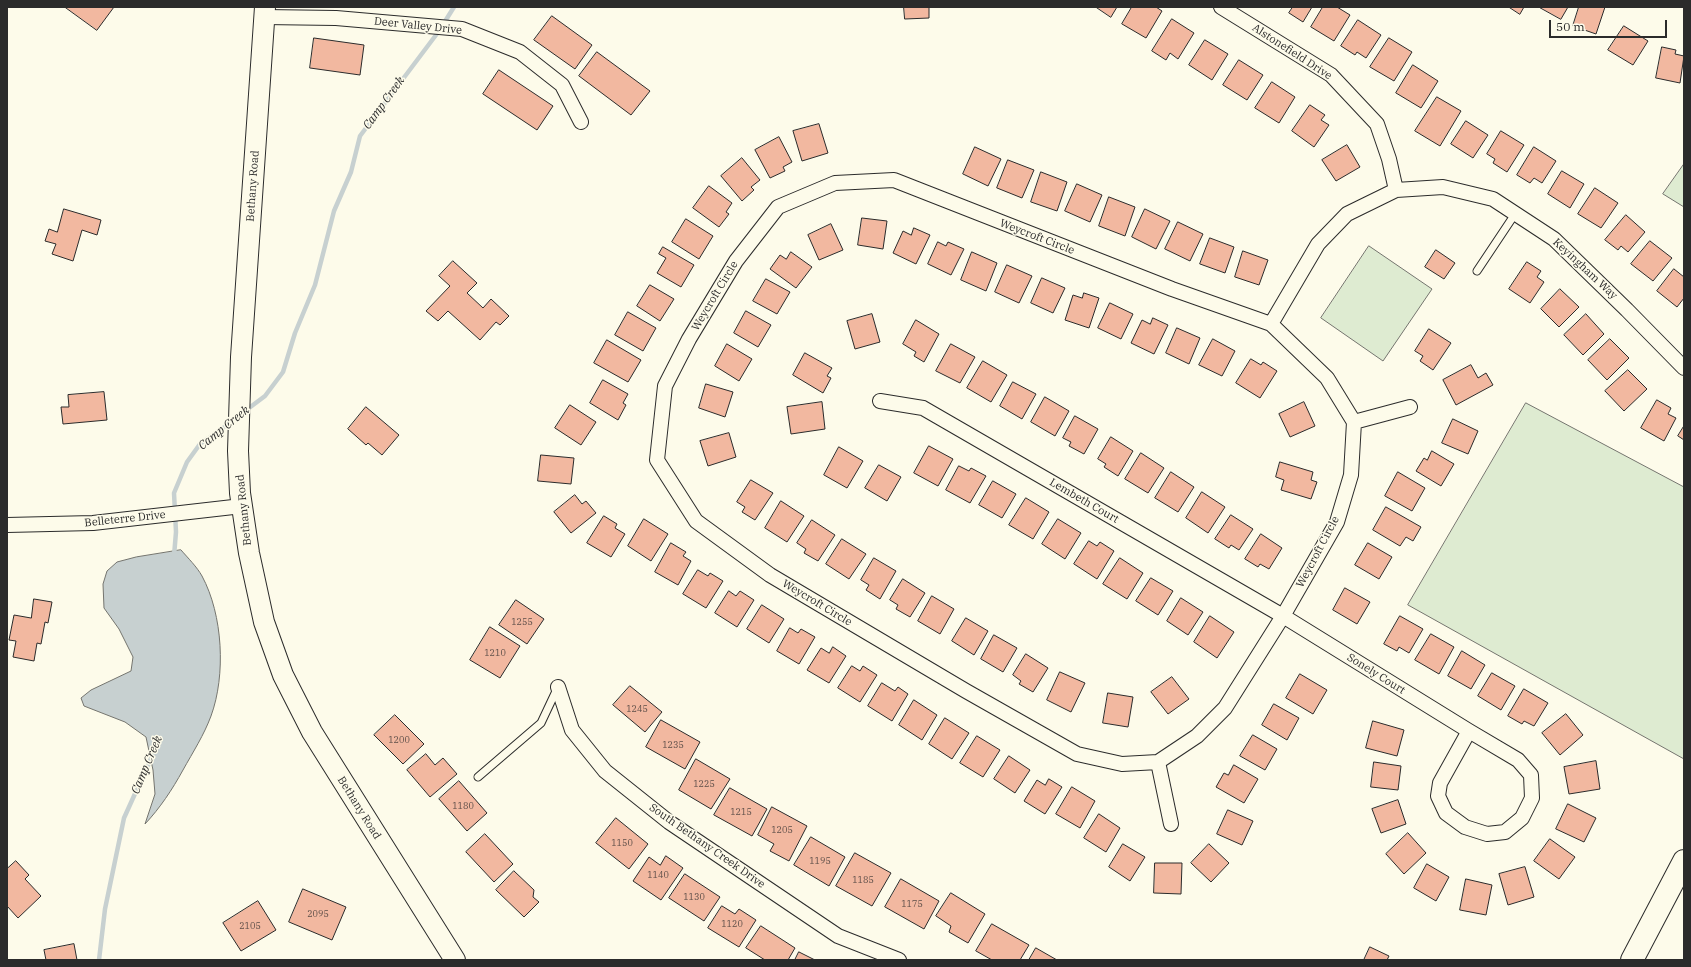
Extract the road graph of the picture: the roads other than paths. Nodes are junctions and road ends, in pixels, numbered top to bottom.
1 (1220, 7) edge
2 (265, 12) edge
3 (581, 122) dead end
4 (1396, 190) junction
5 (1515, 214) junction
6 (1477, 271) dead end
7 (1271, 324) junction
8 (1684, 368) edge
9 (880, 401) dead end
10 (1410, 407) dead end
11 (1354, 422) junction
12 (242, 506) junction
13 (7, 525) edge
14 (1283, 616) junction
15 (558, 687) joint
16 (1469, 732) junction
17 (1158, 762) junction
18 (478, 777) dead end
19 (1171, 824) dead end
20 (1684, 861) edge
21 (455, 960) edge
22 (900, 960) edge
23 (1632, 960) edge

1 - 4 street, Alstonefield Drive
2 - 3 street, Deer Valley Drive
2 - 12 street, Bethany Road
4 - 5 street, Keyingham Way
4 - 7 street, Keyingham Way
5 - 6 lane
5 - 8 street, Keyingham Way
7 - 11 street, Weycroft Circle
7 - 17 street, Weycroft Circle
9 - 14 street, Lembeth Court
10 - 11 street
11 - 14 street, Weycroft Circle
12 - 13 street, Belleterre Drive
12 - 21 street, Bethany Road
14 - 16 street, Sonely Court
14 - 17 street, Weycroft Circle
15 - 18 lane
15 - 22 street, South Bethany Creek Drive
16 - 16 street, Sonely Court
17 - 19 street
20 - 23 main road

